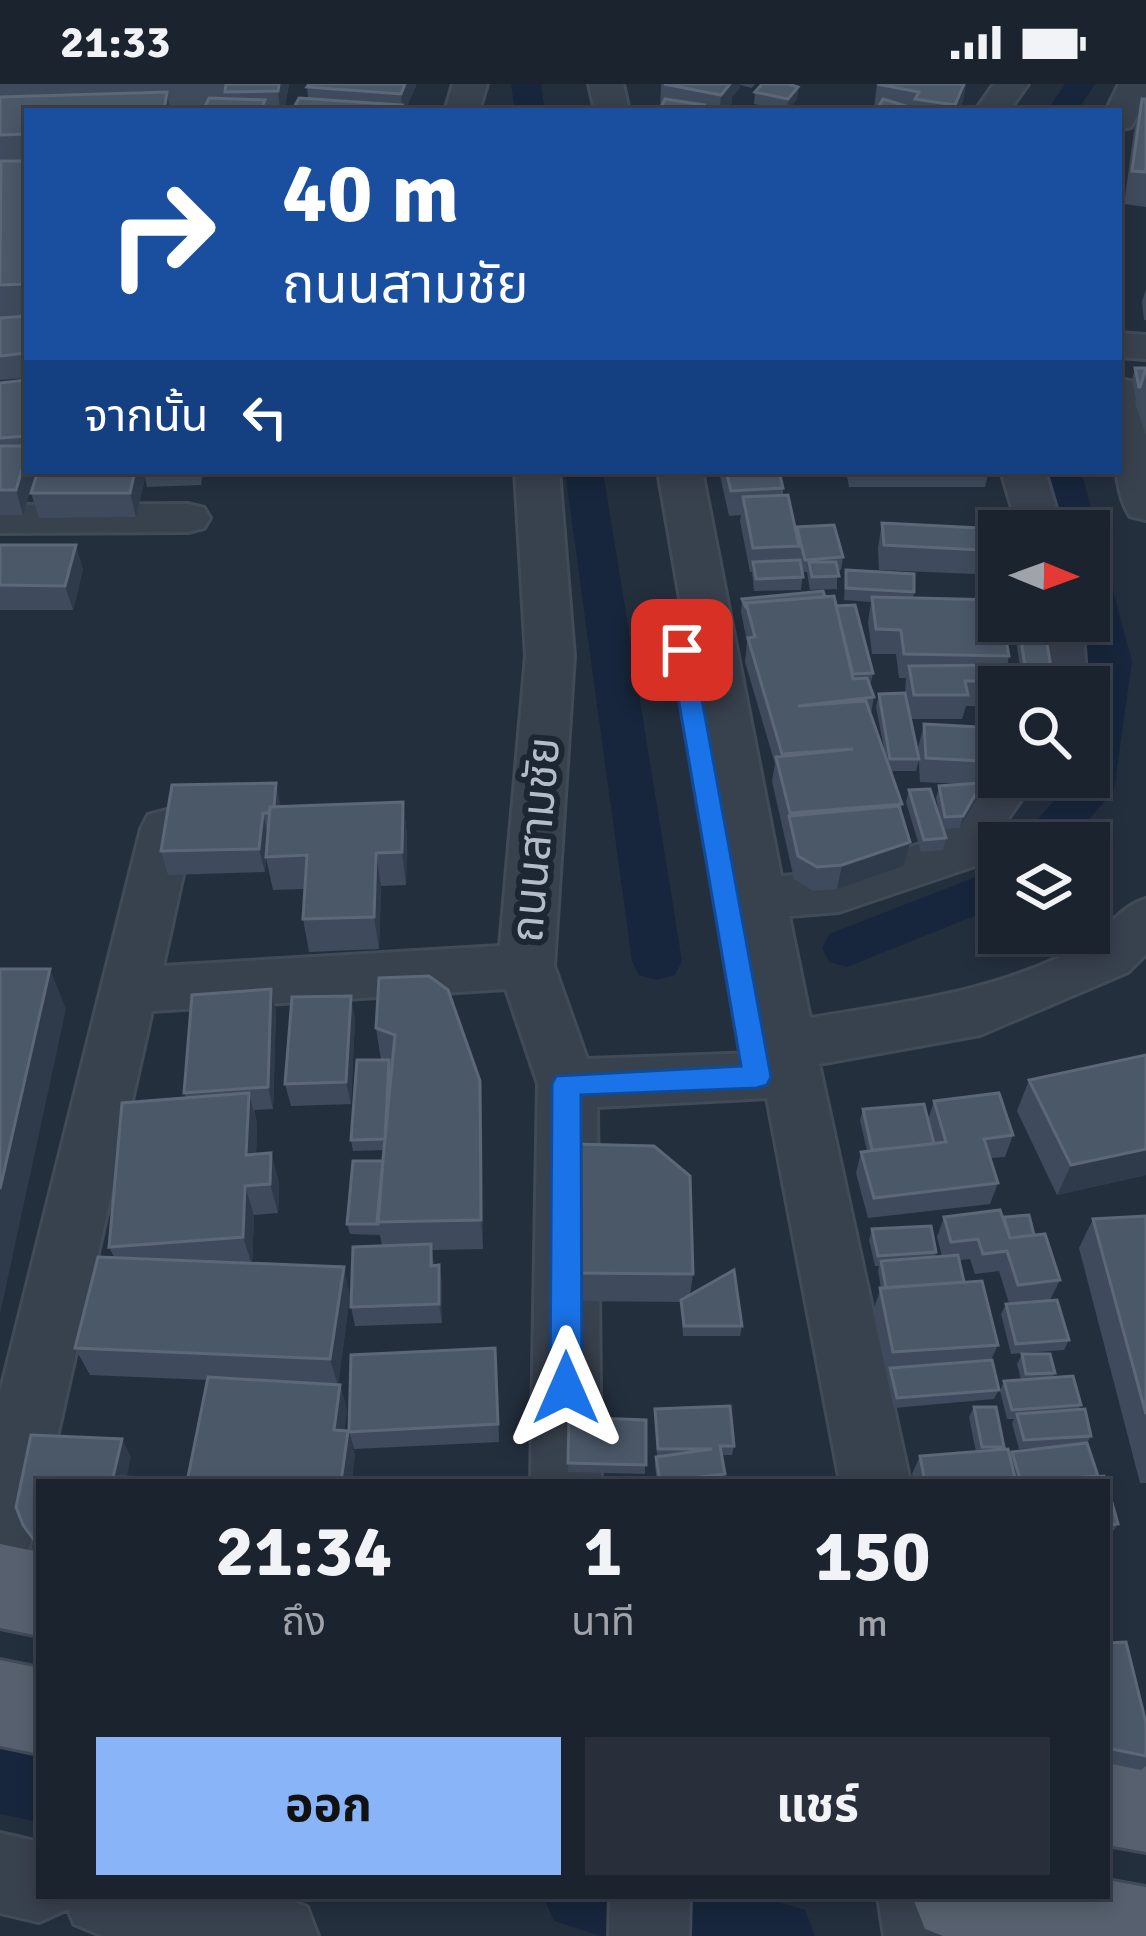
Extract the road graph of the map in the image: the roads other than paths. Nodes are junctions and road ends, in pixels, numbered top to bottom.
1 (1136, 84) edge
2 (1122, 114) edge
3 (1122, 404) edge
4 (537, 474) edge
5 (653, 474) edge
6 (681, 474) edge
7 (1024, 474) edge
8 (1146, 506) edge
9 (1035, 510) edge
10 (188, 518) dead end
11 (0, 519) edge
12 (995, 798) edge
13 (167, 830) edge
14 (758, 898) junction
15 (1146, 920) edge
16 (526, 966) junction
17 (130, 990) junction
18 (771, 1061) junction
19 (566, 1084) junction
20 (566, 1479) edge
21 (844, 1479) edge
22 (874, 1479) edge
23 (0, 1534) edge
24 (0, 1586) edge
25 (36, 1593) edge
26 (0, 1703) edge
27 (36, 1710) edge
28 (1110, 1801) edge
29 (1146, 1807) edge
30 (0, 1873) edge
31 (36, 1881) edge
32 (115, 1899) edge
33 (650, 1899) edge
34 (939, 1910) edge
35 (1146, 1934) edge
36 (278, 1936) edge
37 (649, 1936) edge

1 - 2 street
3 - 8 street
4 - 16 street, ถนนสามชัย
5 - 18 street
6 - 14 street
7 - 9 street
10 - 11 street
12 - 14 street
13 - 17 street
14 - 18 street
15 - 18 street
16 - 17 street
16 - 19 street, ถนนสามชัย
17 - 23 street
18 - 19 street
18 - 21 street
18 - 22 street
19 - 20 street, ถนนสามชัย
24 - 25 main road
26 - 27 main road
28 - 29 main road
30 - 31 street
32 - 36 street
33 - 37 street
34 - 35 main road

